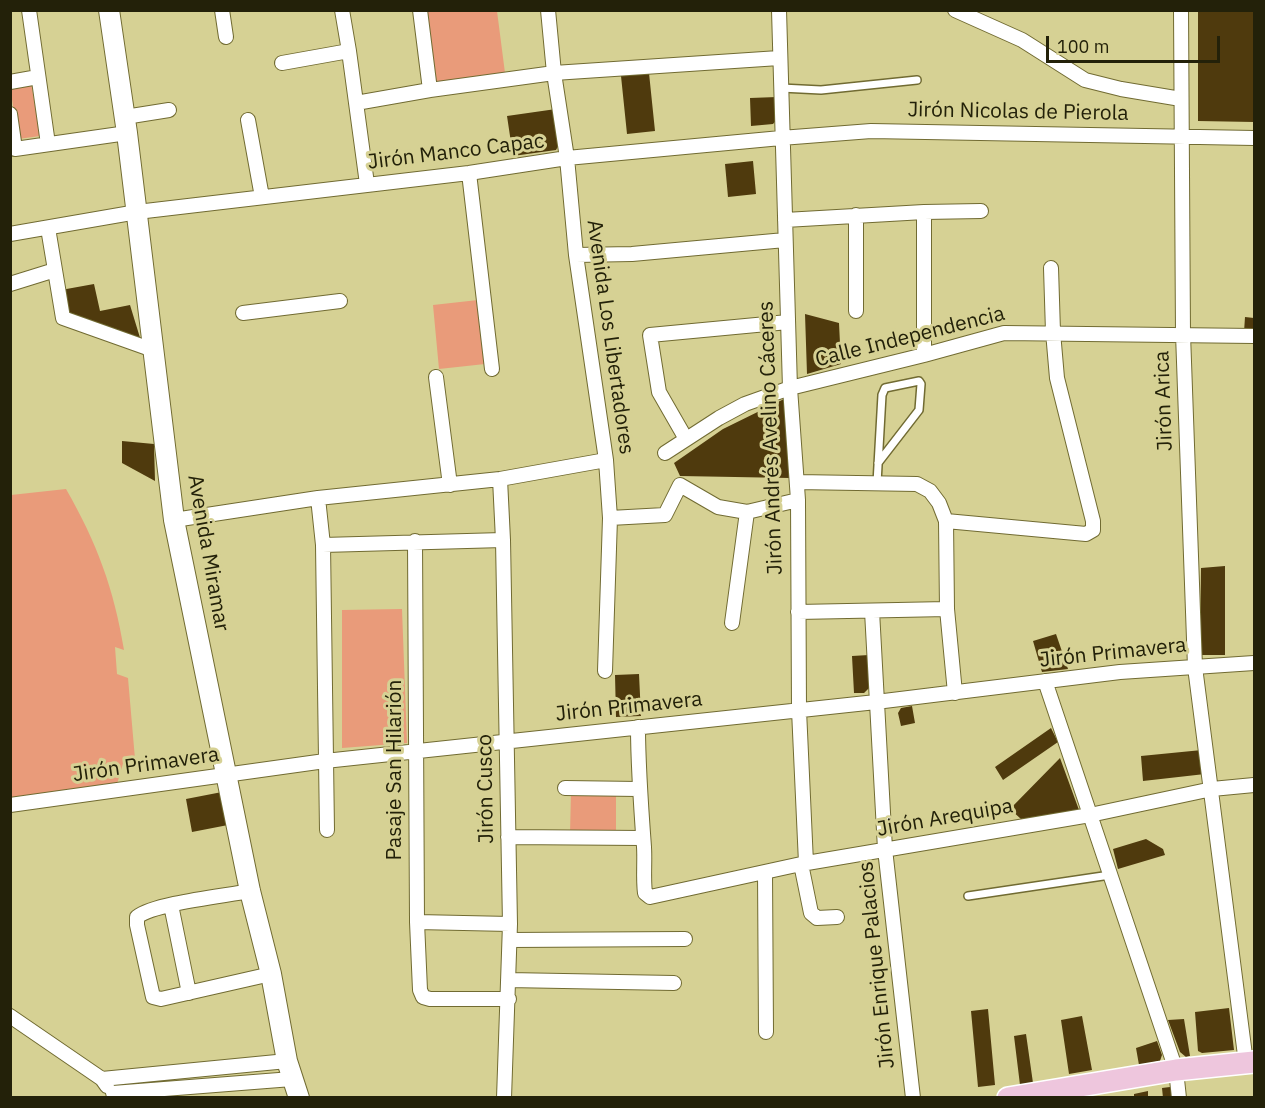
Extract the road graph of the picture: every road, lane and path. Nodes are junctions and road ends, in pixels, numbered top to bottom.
1 (29, 10) edge
2 (109, 10) edge
3 (222, 10) edge
4 (342, 10) edge
5 (420, 10) edge
6 (548, 10) edge
7 (779, 10) edge
8 (955, 10) edge
9 (1181, 10) edge
10 (226, 37) dead end
11 (349, 51) junction
12 (779, 58) junction
13 (282, 63) dead end
14 (554, 73) junction
15 (38, 77) junction
16 (917, 80) dead end
17 (10, 82) edge
18 (781, 87) junction
19 (430, 90) junction
20 (1181, 99) junction
21 (356, 103) junction
22 (169, 110) dead end
23 (10, 114) edge
24 (248, 120) dead end
25 (126, 125) junction
26 (1182, 136) junction
27 (781, 138) junction
28 (1254, 138) edge
29 (48, 144) junction
30 (567, 158) junction
31 (470, 173) junction
32 (367, 184) junction
33 (262, 197) junction
34 (981, 211) dead end
35 (137, 212) junction
36 (924, 212) junction
37 (856, 215) junction
38 (785, 220) junction
39 (48, 228) junction
40 (10, 234) edge
41 (784, 240) junction
42 (576, 255) junction
43 (1051, 268) dead end
44 (55, 270) junction
45 (10, 284) edge
46 (340, 301) dead end
47 (856, 311) dead end
48 (243, 314) dead end
49 (788, 322) junction
50 (1053, 332) junction
51 (1183, 334) junction
52 (1254, 336) edge
53 (153, 350) junction
54 (924, 355) junction
55 (492, 369) dead end
56 (436, 376) dead end
57 (790, 388) junction
58 (686, 439) junction
59 (665, 453) dead end
60 (606, 460) junction
61 (878, 463) junction
62 (500, 479) junction
63 (797, 482) junction
64 (877, 483) junction
65 (450, 485) junction
66 (318, 498) junction
67 (798, 500) junction
68 (747, 512) junction
69 (610, 518) junction
70 (174, 520) junction
71 (946, 521) junction
72 (503, 540) junction
73 (415, 541) junction
74 (324, 545) junction
75 (947, 609) junction
76 (872, 611) junction
77 (798, 612) junction
78 (732, 623) dead end
79 (1254, 663) edge
80 (1195, 666) junction
81 (605, 671) dead end
82 (1045, 681) junction
83 (954, 693) junction
84 (876, 702) junction
85 (799, 710) junction
86 (638, 727) junction
87 (507, 742) junction
88 (415, 752) junction
89 (325, 761) junction
90 (227, 775) junction
91 (1254, 785) edge
92 (565, 788) dead end
93 (638, 789) junction
94 (1212, 789) junction
95 (10, 805) edge
96 (1090, 814) junction
97 (327, 830) dead end
98 (508, 837) junction
99 (642, 838) junction
100 (885, 849) junction
101 (804, 864) junction
102 (765, 872) junction
103 (1110, 875) junction
104 (250, 891) junction
105 (968, 896) dead end
106 (171, 905) junction
107 (837, 916) dead end
108 (417, 922) junction
109 (510, 924) junction
110 (685, 939) dead end
111 (510, 940) junction
112 (271, 974) junction
113 (508, 980) junction
114 (674, 983) dead end
115 (189, 993) junction
116 (509, 999) junction
117 (10, 1016) edge
118 (766, 1032) dead end
119 (1250, 1062) edge
120 (289, 1070) junction
121 (1176, 1070) junction
122 (102, 1079) junction
123 (115, 1096) edge
124 (299, 1098) edge
125 (504, 1098) edge
126 (913, 1098) edge
127 (1008, 1098) edge
128 (1179, 1098) edge

1 - 15 street
2 - 25 street, Avenida Miramar
3 - 10 street
4 - 11 street
5 - 19 street
6 - 14 street, Avenida Los Libertadores
7 - 12 street, Jirón Andrés Avelino Cáceres
8 - 20 street
9 - 20 street, Jirón Arica
11 - 13 street
11 - 21 street
12 - 14 street
12 - 18 street, Jirón Andrés Avelino Cáceres
14 - 19 street
14 - 30 street, Avenida Los Libertadores
15 - 17 street
15 - 29 street
16 - 18 lane
18 - 27 street, Jirón Andrés Avelino Cáceres
19 - 21 street
20 - 26 street, Jirón Arica
21 - 32 street
22 - 25 street
23 - 29 street
24 - 33 street
25 - 29 street
25 - 35 street, Avenida Miramar
26 - 27 street, Jirón Nicolas de Pierola
26 - 28 street, Jirón Nicolas de Pierola
26 - 51 street, Jirón Arica
27 - 30 street, Jirón Manco Capac
27 - 38 street, Jirón Andrés Avelino Cáceres
30 - 31 street, Jirón Manco Capac
30 - 42 street, Avenida Los Libertadores
31 - 32 street, Jirón Manco Capac
31 - 55 street
32 - 33 street, Jirón Manco Capac
33 - 35 street, Jirón Manco Capac
34 - 36 street
35 - 39 street
35 - 53 street, Avenida Miramar
36 - 37 street
36 - 54 street
37 - 38 street
37 - 47 street
38 - 41 street, Jirón Andrés Avelino Cáceres
39 - 40 street
39 - 44 street
41 - 42 street
41 - 49 street, Jirón Andrés Avelino Cáceres
42 - 60 street, Avenida Los Libertadores
43 - 50 street
44 - 45 street
44 - 53 street
46 - 48 street
49 - 57 street, Jirón Andrés Avelino Cáceres
49 - 58 street
50 - 51 street, Calle Independencia
50 - 54 street, Calle Independencia
50 - 71 street
51 - 52 street, Calle Independencia
51 - 80 street, Jirón Arica
53 - 70 street, Avenida Miramar
54 - 57 street, Calle Independencia
56 - 65 street
57 - 58 street, Calle Independencia
57 - 63 street, Jirón Andrés Avelino Cáceres
58 - 59 street, Calle Independencia
60 - 62 street
60 - 69 street, Avenida Los Libertadores
61 - 61 lane
61 - 64 lane
62 - 65 street
62 - 72 street, Jirón Cusco
63 - 64 street
63 - 67 street, Jirón Andrés Avelino Cáceres
64 - 71 street
65 - 66 street
66 - 70 street
66 - 74 street
67 - 68 street
67 - 77 street, Jirón Andrés Avelino Cáceres
68 - 69 street
68 - 78 street
69 - 81 street, Avenida Los Libertadores
70 - 90 street, Avenida Miramar
71 - 75 street
72 - 73 street
72 - 87 street, Jirón Cusco
73 - 74 street
73 - 88 street, Pasaje San Hilarión
74 - 89 street
75 - 76 street
75 - 83 street
76 - 77 street
76 - 84 street, Jirón Enrique Palacios
77 - 85 street, Jirón Andrés Avelino Cáceres
79 - 80 street, Jirón Primavera
80 - 82 street, Jirón Primavera
80 - 94 street, Jirón Arica
82 - 83 street, Jirón Primavera
82 - 96 street
83 - 84 street, Jirón Primavera
84 - 85 street, Jirón Primavera
84 - 100 street, Jirón Enrique Palacios
85 - 86 street, Jirón Primavera
85 - 101 street, Jirón Andrés Avelino Cáceres
86 - 87 street, Jirón Primavera
86 - 93 street
87 - 88 street, Jirón Primavera
87 - 98 street, Jirón Cusco
88 - 89 street, Jirón Primavera
88 - 108 street, Pasaje San Hilarión
89 - 90 street, Jirón Primavera
89 - 97 street
90 - 95 street, Jirón Primavera
90 - 104 street, Avenida Miramar
91 - 94 street, Jirón Arequipa
92 - 93 street
93 - 99 street
94 - 96 street, Jirón Arequipa
94 - 119 street, Jirón Arica
96 - 100 street, Jirón Arequipa
96 - 103 street
98 - 99 street
98 - 109 street, Jirón Cusco
99 - 102 street, Jirón Arequipa
100 - 101 street, Jirón Arequipa
100 - 126 street, Jirón Enrique Palacios
101 - 102 street, Jirón Arequipa
101 - 107 street, Jirón Andrés Avelino Cáceres
102 - 118 street
103 - 105 lane
103 - 121 street
104 - 106 street
104 - 112 street, Avenida Miramar
106 - 115 street
106 - 115 street
108 - 109 street
108 - 116 street, Pasaje San Hilarión
109 - 111 street, Jirón Cusco
110 - 111 street
111 - 113 street, Jirón Cusco
112 - 115 street
112 - 120 street, Avenida Miramar
113 - 114 street
113 - 116 street, Jirón Cusco
116 - 125 street, Jirón Cusco
117 - 122 street
119 - 121 main road
120 - 122 street
120 - 123 street
120 - 124 street, Avenida Miramar
121 - 127 main road
121 - 128 street
122 - 123 street

